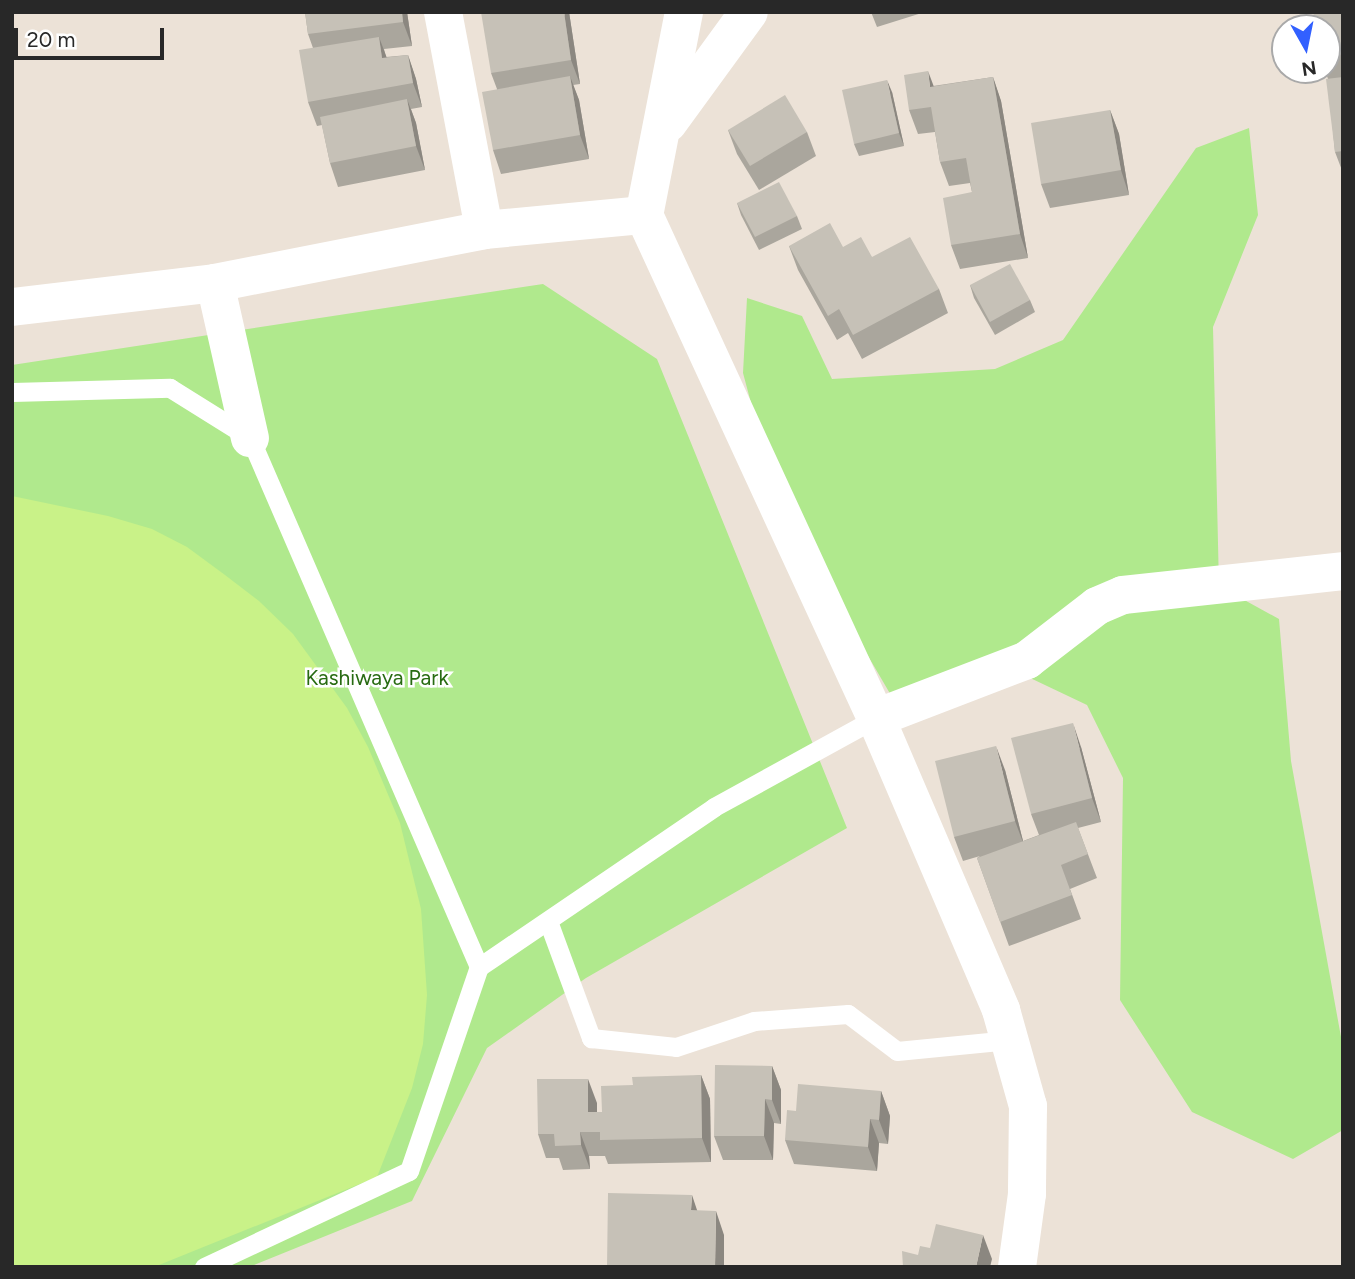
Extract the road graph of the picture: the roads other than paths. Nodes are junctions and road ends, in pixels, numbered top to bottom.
1 (443, 12) edge
2 (684, 12) edge
3 (750, 12) edge
4 (663, 131) junction
5 (644, 215) junction
6 (484, 230) junction
7 (215, 283) junction
8 (12, 307) edge
9 (12, 393) edge
10 (250, 438) junction
11 (1343, 571) edge
12 (876, 718) junction
13 (548, 921) junction
14 (479, 967) junction
15 (1009, 1040) junction
16 (204, 1267) edge
17 (1017, 1267) edge

1 - 6 street
2 - 4 street
3 - 4 street
4 - 5 street
5 - 6 street
5 - 12 street
6 - 7 street
7 - 8 street
7 - 10 street
9 - 10 lane
10 - 14 lane
11 - 12 street
12 - 13 lane
12 - 15 street
13 - 14 lane
13 - 15 lane
14 - 16 lane
15 - 17 street

